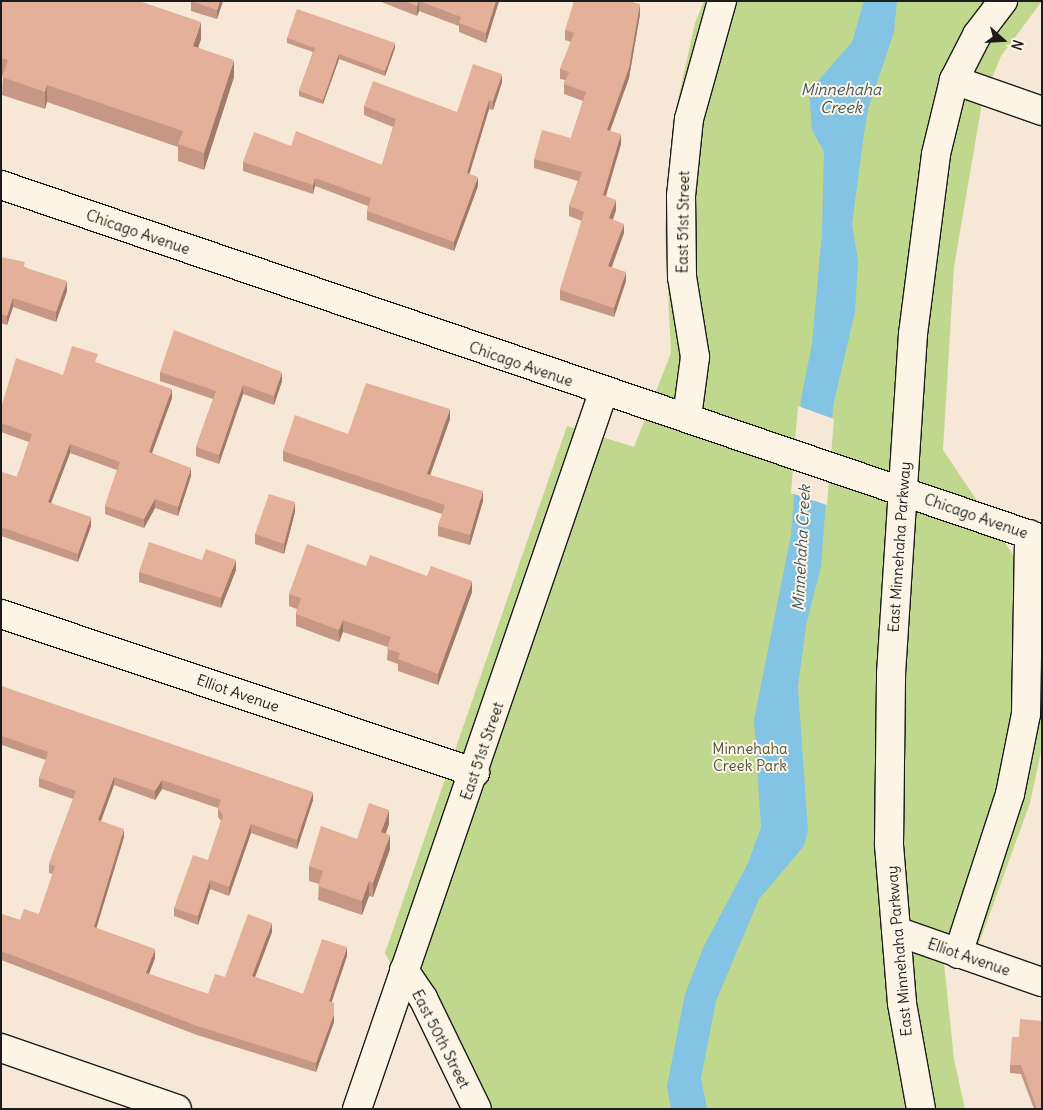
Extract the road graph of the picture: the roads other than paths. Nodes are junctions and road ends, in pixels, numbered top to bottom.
1 (722, 1) edge
2 (1003, 1) edge
3 (954, 80) junction
4 (1042, 111) edge
5 (1, 185) edge
6 (603, 393) junction
7 (687, 417) junction
8 (903, 491) junction
9 (1036, 537) edge
10 (1, 614) edge
11 (475, 773) junction
12 (896, 931) junction
13 (958, 954) junction
14 (404, 970) junction
15 (1042, 982) edge
16 (1, 1048) edge
17 (177, 1109) edge
18 (357, 1109) edge
19 (477, 1109) edge
20 (920, 1109) edge

1 - 7 street, East 51st Street
2 - 3 street, East Minnehaha Parkway
3 - 4 street
3 - 8 street, East Minnehaha Parkway
5 - 6 street, Chicago Avenue
6 - 7 street, Chicago Avenue
6 - 11 street, East 51st Street
7 - 8 street, Chicago Avenue
8 - 9 street, Chicago Avenue
8 - 12 street, East Minnehaha Parkway
9 - 13 street
10 - 11 street, Elliot Avenue
11 - 14 street, East 51st Street
12 - 13 street, Elliot Avenue
12 - 20 street, East Minnehaha Parkway
13 - 15 street, Elliot Avenue
14 - 18 street, East 51st Street
14 - 19 street, East 50th Street
16 - 17 street

